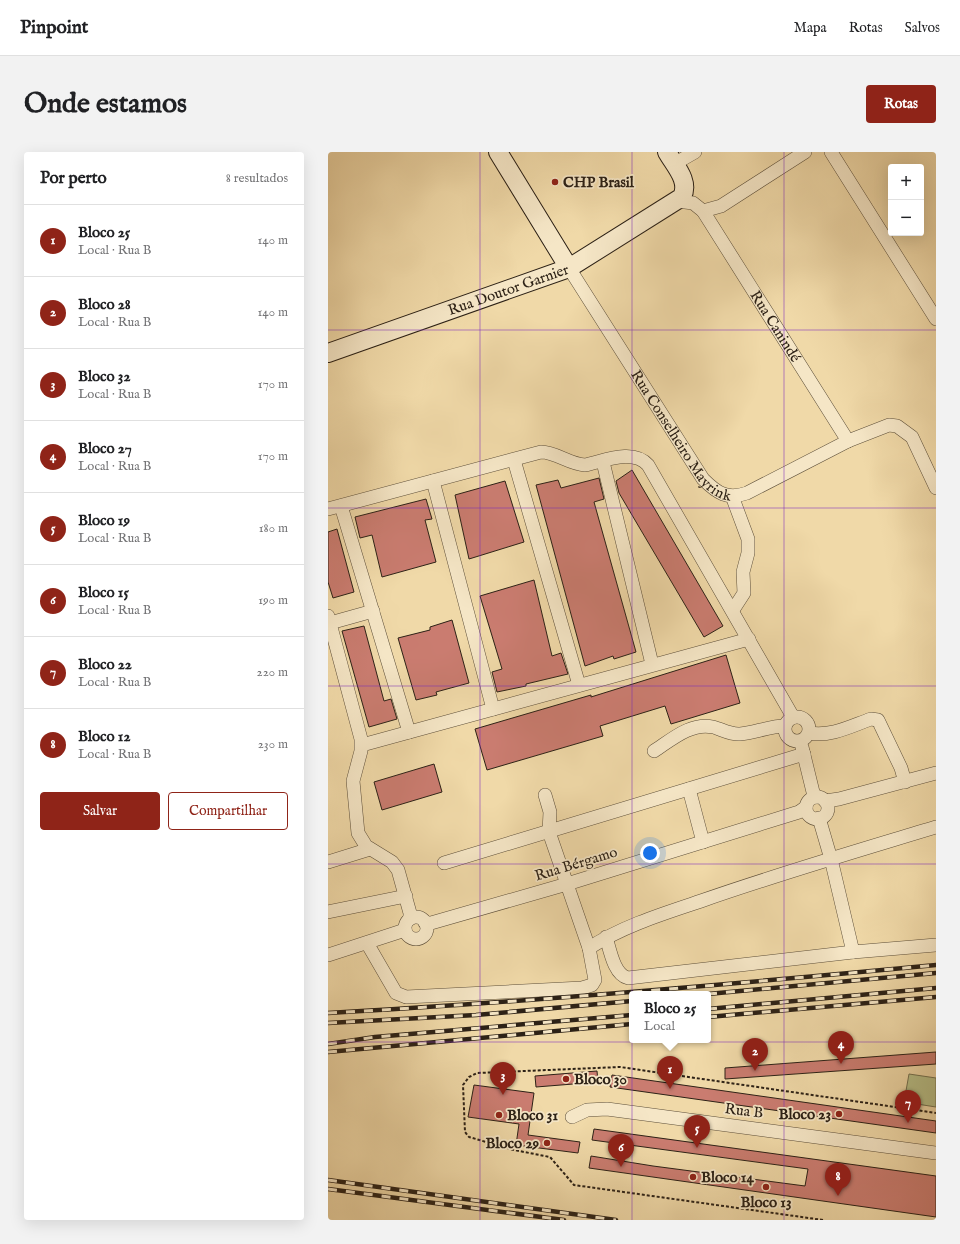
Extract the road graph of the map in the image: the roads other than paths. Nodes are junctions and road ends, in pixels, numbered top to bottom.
1 (498, 152) edge
2 (695, 152) edge
3 (805, 152) edge
4 (831, 152) edge
5 (671, 158) edge
6 (677, 201) junction
7 (720, 206) junction
8 (703, 211) junction
9 (710, 224) junction
10 (569, 268) junction
11 (936, 319) edge
12 (328, 353) edge
13 (848, 441) junction
14 (514, 460) junction
15 (602, 462) junction
16 (433, 481) junction
17 (936, 488) edge
18 (732, 496) junction
19 (341, 506) junction
20 (328, 509) edge
21 (733, 610) junction
22 (373, 611) junction
23 (329, 619) edge
24 (749, 639) junction
25 (652, 664) junction
26 (579, 684) junction
27 (493, 709) junction
28 (789, 721) junction
29 (409, 732) junction
30 (805, 737) junction
31 (362, 745) junction
32 (654, 751) dead end
33 (804, 754) junction
34 (936, 773) edge
35 (905, 782) junction
36 (689, 789) junction
37 (545, 795) dead end
38 (816, 802) junction
39 (936, 827) edge
40 (549, 832) junction
41 (703, 842) junction
42 (370, 849) junction
43 (831, 859) junction
44 (328, 862) edge
45 (444, 863) dead end
46 (567, 884) junction
47 (406, 896) junction
48 (328, 912) edge
49 (414, 924) junction
50 (606, 937) junction
51 (367, 943) junction
52 (936, 945) edge
53 (589, 948) junction
54 (853, 952) junction
55 (328, 955) edge
56 (572, 1117) dead end
57 (936, 1152) edge

1 - 10 main road, Rua Conselheiro Mayrink
2 - 5 street
3 - 7 street
4 - 11 street
5 - 6 main road
6 - 8 street
6 - 10 main road, Rua Doutor Garnier
7 - 8 street
7 - 9 street
8 - 9 street, Rua Canindé
9 - 13 street, Rua Canindé
10 - 12 main road, Rua Doutor Garnier
10 - 18 street, Rua Conselheiro Mayrink
13 - 17 street, Rua Conselheiro Mayrink
13 - 18 street, Rua Conselheiro Mayrink
14 - 15 street
14 - 16 street
14 - 26 street
15 - 21 street
15 - 25 street
16 - 19 street
16 - 27 street
18 - 21 street
19 - 20 street
19 - 22 street
21 - 24 street
22 - 23 street
22 - 29 street
23 - 31 street
24 - 25 street
24 - 28 street
25 - 26 street
26 - 27 street
27 - 29 street
28 - 30 street
28 - 30 street
28 - 32 street
29 - 31 street
30 - 33 street
30 - 35 street
31 - 42 street
33 - 36 street
33 - 38 street
34 - 35 street, Rua Bérgamo
35 - 38 street, Rua Bérgamo
36 - 40 street
36 - 41 street
37 - 40 street
38 - 41 street, Rua Bérgamo
38 - 43 street
39 - 43 street
40 - 45 street
40 - 46 street
41 - 46 street, Rua Bérgamo
42 - 44 street
42 - 47 street
43 - 50 street
43 - 54 street
46 - 49 street, Rua Bérgamo
46 - 53 street
47 - 48 street
47 - 49 street
49 - 51 street, Rua Bérgamo
50 - 53 street
50 - 54 street
51 - 53 street
51 - 55 street, Rua Bérgamo
52 - 54 street
56 - 57 street, Rua B

